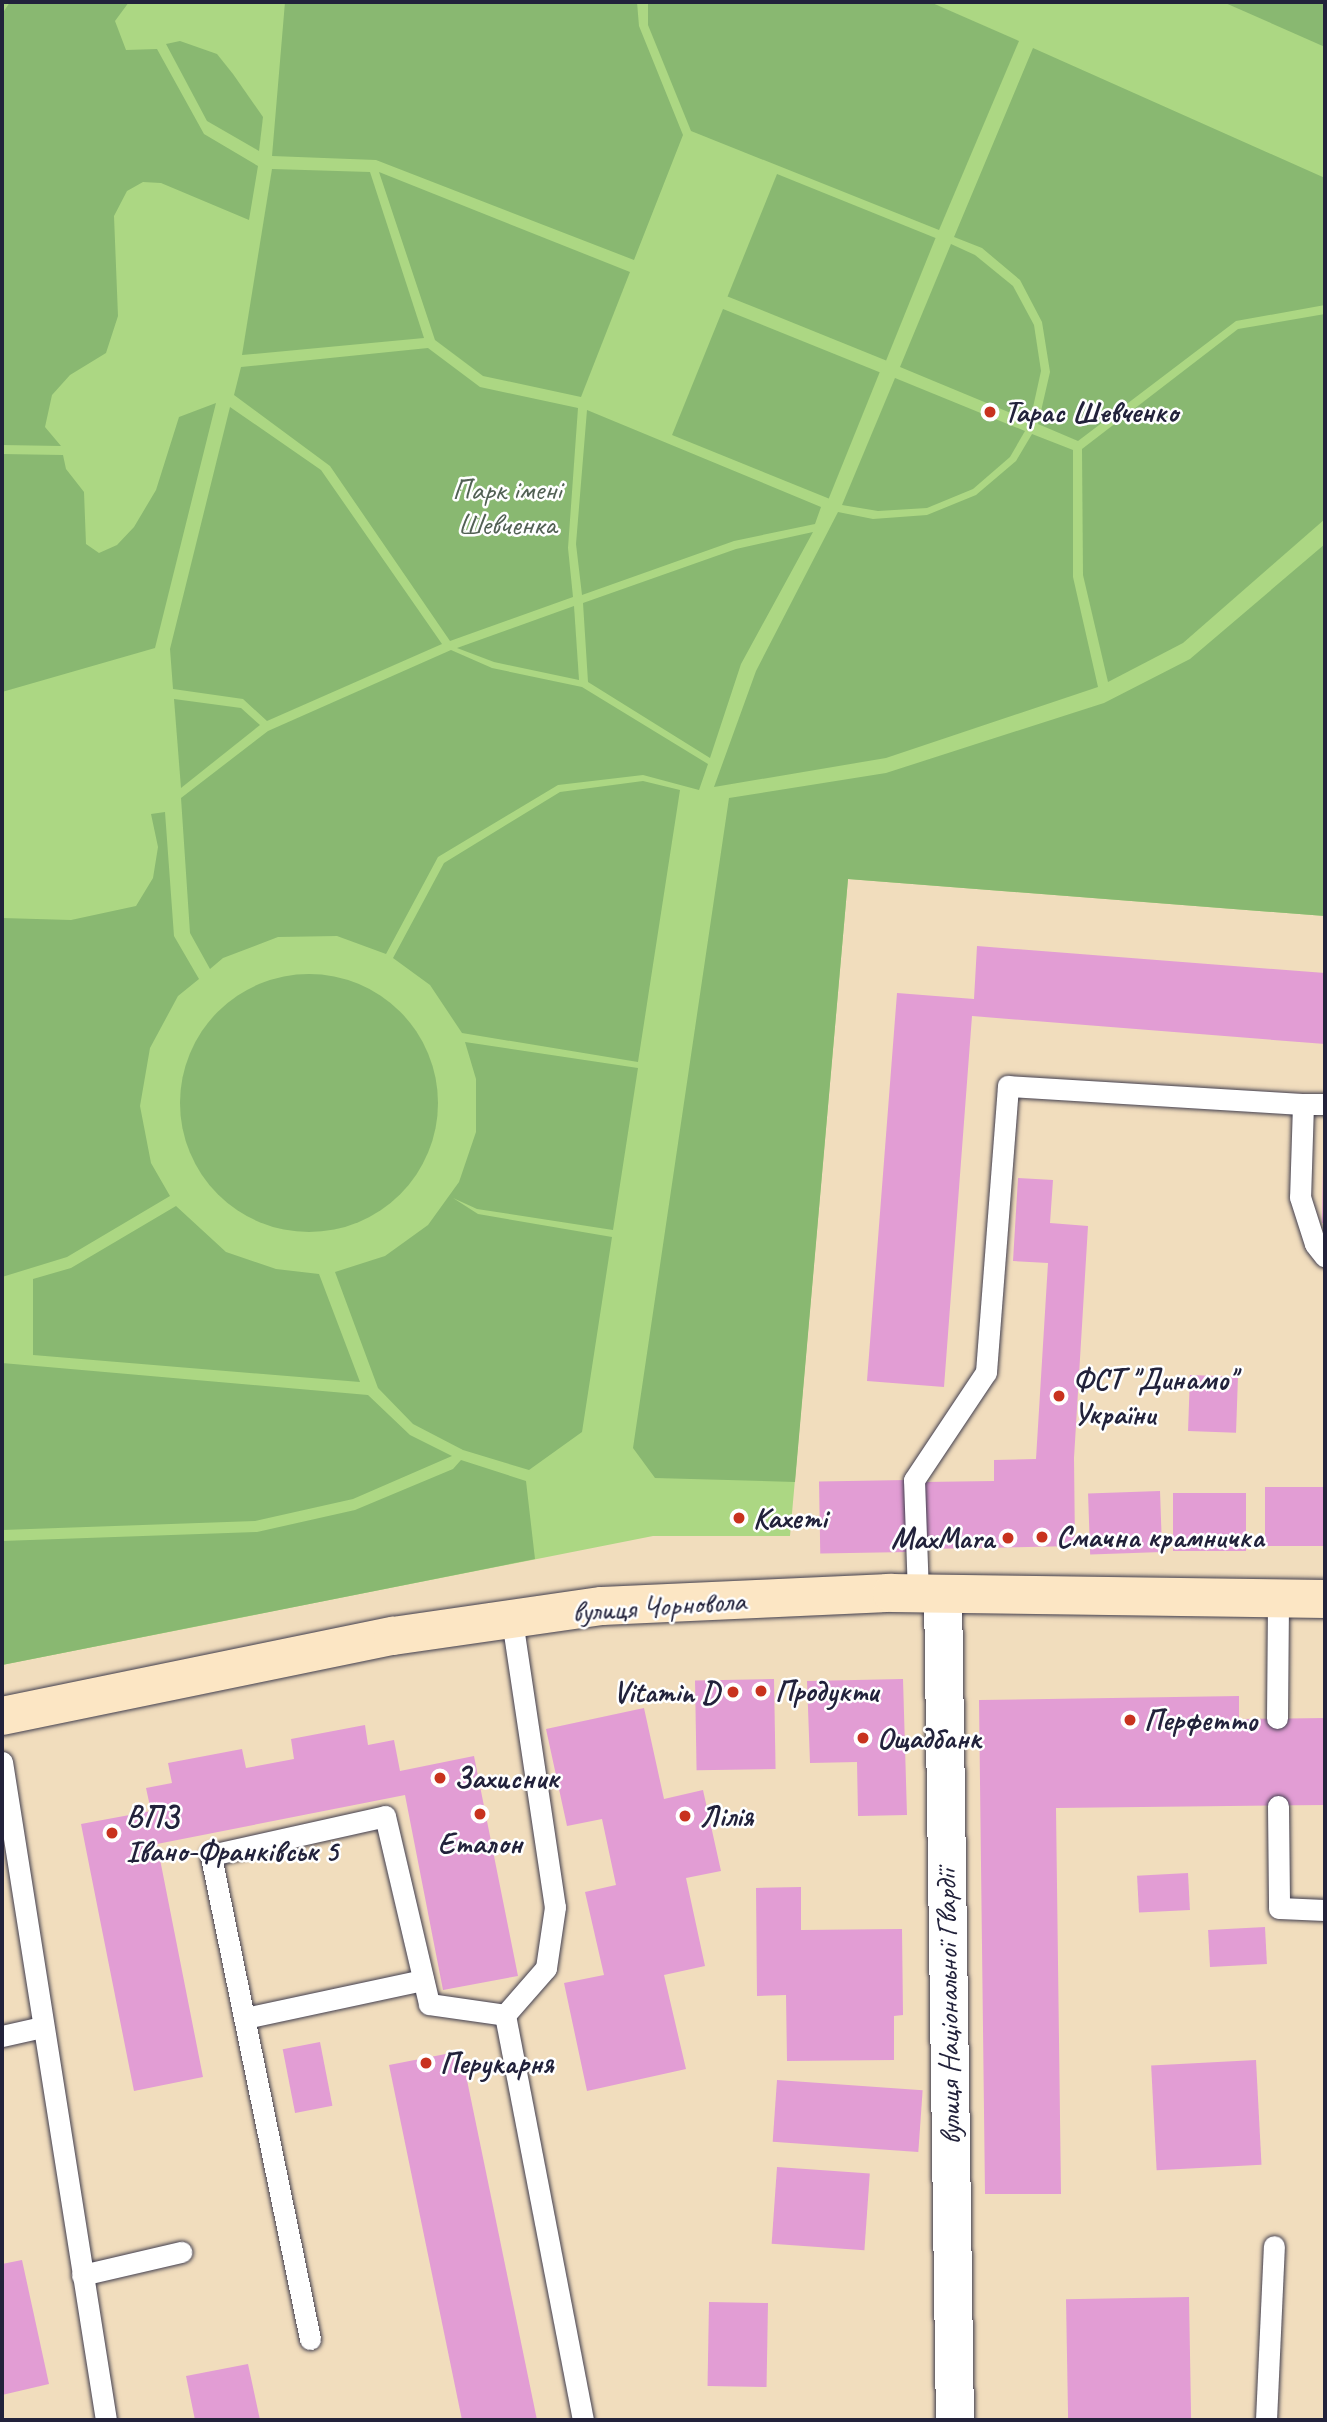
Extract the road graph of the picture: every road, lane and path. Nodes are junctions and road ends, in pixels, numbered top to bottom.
1 (1303, 1104) junction
2 (1325, 1104) edge
3 (1325, 1257) edge
4 (931, 1594) junction
5 (1325, 1598) edge
6 (1278, 1600) junction
7 (512, 1620) junction
8 (2, 1716) edge
9 (1277, 1718) dead end
10 (2, 1762) edge
11 (1278, 1806) dead end
12 (1325, 1909) edge
13 (423, 1980) junction
14 (505, 2015) junction
15 (244, 2018) junction
16 (42, 2027) junction
17 (2, 2036) edge
18 (1274, 2246) dead end
19 (181, 2252) dead end
20 (82, 2275) junction
21 (310, 2339) dead end
22 (106, 2420) edge
23 (583, 2420) edge
24 (955, 2420) edge
25 (1266, 2420) edge

1 - 2 lane
1 - 3 lane
1 - 4 lane
4 - 6 main road, вулиця Чорновола
4 - 7 main road, вулиця Чорновола
4 - 24 street, вулиця Національної Гвардії
5 - 6 main road, вулиця Чорновола
6 - 9 lane
7 - 8 main road, вулиця Чорновола
7 - 14 lane
10 - 16 lane
11 - 12 lane
13 - 14 lane
13 - 15 lane
13 - 15 lane
14 - 23 lane
15 - 21 lane
16 - 17 lane
16 - 20 lane
18 - 25 lane
19 - 20 lane
20 - 22 lane

